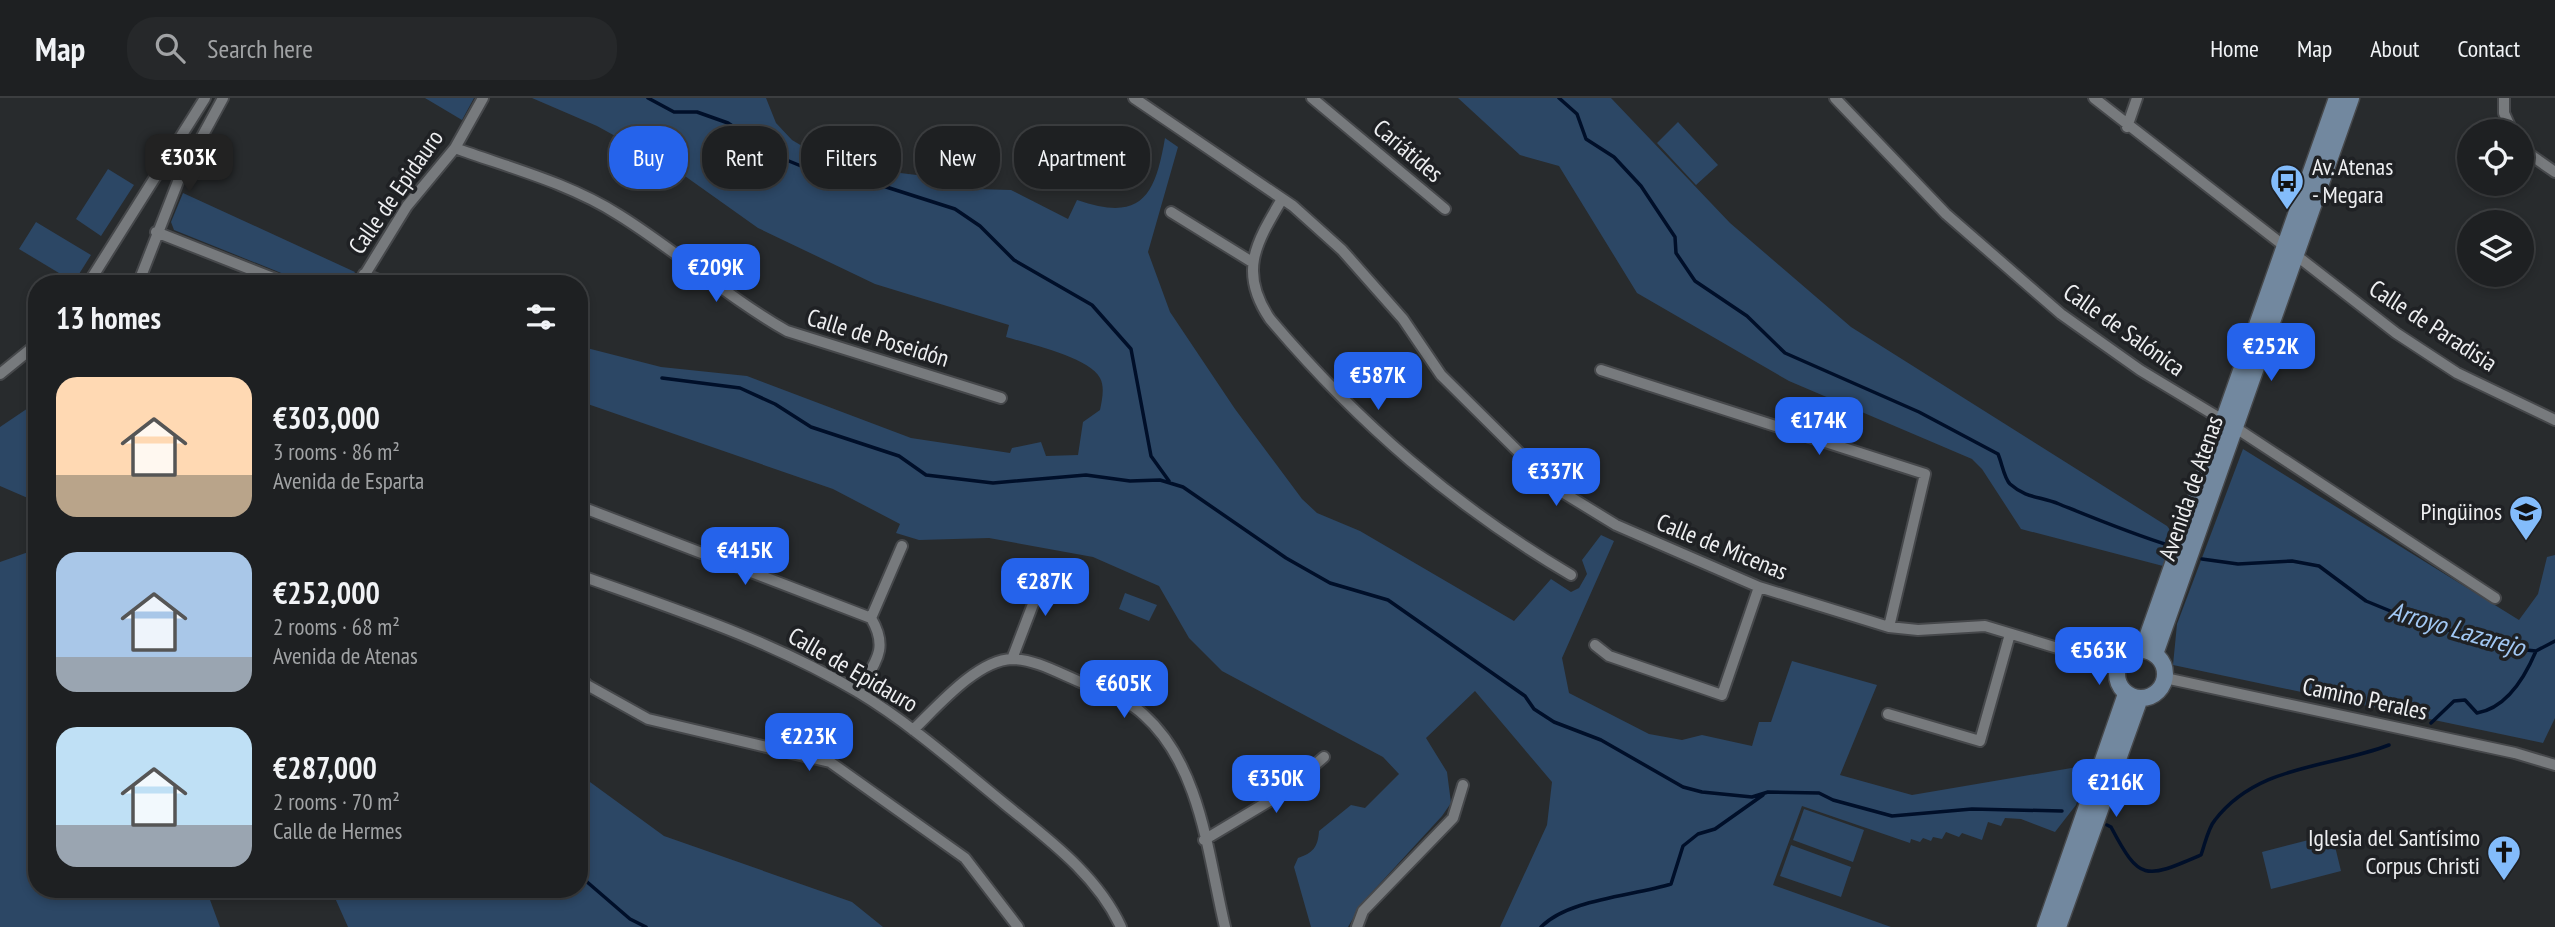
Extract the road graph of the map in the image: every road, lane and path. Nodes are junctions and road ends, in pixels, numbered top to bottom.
1 (205, 98) edge
2 (223, 98) edge
3 (483, 98) edge
4 (1134, 98) edge
5 (1312, 98) edge
6 (1835, 98) edge
7 (2094, 98) edge
8 (2137, 98) edge
9 (2337, 98) edge
10 (2351, 98) edge
11 (2504, 98) edge
12 (2507, 119) edge
13 (2127, 127) junction
14 (455, 148) junction
15 (2534, 157) edge
16 (160, 169) junction
17 (2555, 172) edge
18 (179, 179) junction
19 (1282, 199) junction
20 (1445, 209) dead end
21 (1171, 212) dead end
22 (156, 232) junction
23 (2290, 250) junction
24 (1252, 262) junction
25 (94, 275) edge
26 (141, 275) edge
27 (265, 275) edge
28 (364, 275) edge
29 (28, 351) edge
30 (1601, 370) dead end
31 (0, 373) edge
32 (1001, 398) dead end
33 (2555, 420) edge
34 (2230, 425) junction
35 (588, 509) edge
36 (902, 546) dead end
37 (1048, 565) dead end
38 (1572, 575) dead end
39 (588, 578) edge
40 (1759, 587) junction
41 (2495, 598) dead end
42 (871, 618) junction
43 (1889, 627) junction
44 (2010, 634) junction
45 (1595, 645) dead end
46 (2149, 652) junction
47 (1012, 659) junction
48 (2117, 666) junction
49 (2165, 678) junction
50 (588, 686) edge
51 (858, 692) junction
52 (2133, 696) junction
53 (1888, 714) dead end
54 (913, 730) junction
55 (1324, 757) dead end
56 (2555, 765) edge
57 (1463, 785) dead end
58 (1204, 840) junction
59 (1018, 927) edge
60 (1121, 927) edge
61 (1225, 927) edge
62 (1357, 927) edge
63 (2045, 927) edge
64 (2058, 927) edge

1 - 16 street
2 - 18 street
3 - 14 street, Calle de Epidauro
4 - 19 street, Calle de Micenas
5 - 20 street, Cariátides
6 - 34 street, Calle de Salónica
7 - 13 street, Calle de Paradisia
8 - 13 street
9 - 23 main road, Avenida de Atenas
10 - 23 main road, Avenida de Atenas
11 - 12 street
13 - 23 street, Calle de Paradisia
14 - 28 street, Calle de Epidauro
14 - 32 street, Calle de Poseidón
15 - 17 street
16 - 18 street
16 - 25 street
18 - 22 street
19 - 24 street
19 - 40 street, Calle de Micenas
21 - 24 street
22 - 26 street
22 - 27 street
23 - 33 street, Calle de Paradisia
23 - 34 main road, Avenida de Atenas
24 - 38 street
29 - 31 street
30 - 43 street
34 - 41 street, Calle de Salónica
34 - 46 main road, Avenida de Atenas
35 - 42 street
36 - 42 street
37 - 47 street
39 - 51 street, Calle de Epidauro
40 - 43 street, Calle de Micenas
40 - 45 street
42 - 51 street
43 - 44 street, Calle de Micenas
44 - 48 street, Calle de Micenas
44 - 53 street
46 - 48 main road
46 - 49 main road
47 - 54 street
47 - 58 street
48 - 52 main road
49 - 52 main road
49 - 56 street, Camino Perales
50 - 59 street
51 - 54 street, Calle de Epidauro
52 - 63 main road
52 - 64 main road
54 - 60 street, Calle de Epidauro
55 - 58 street
57 - 62 street
58 - 61 street

